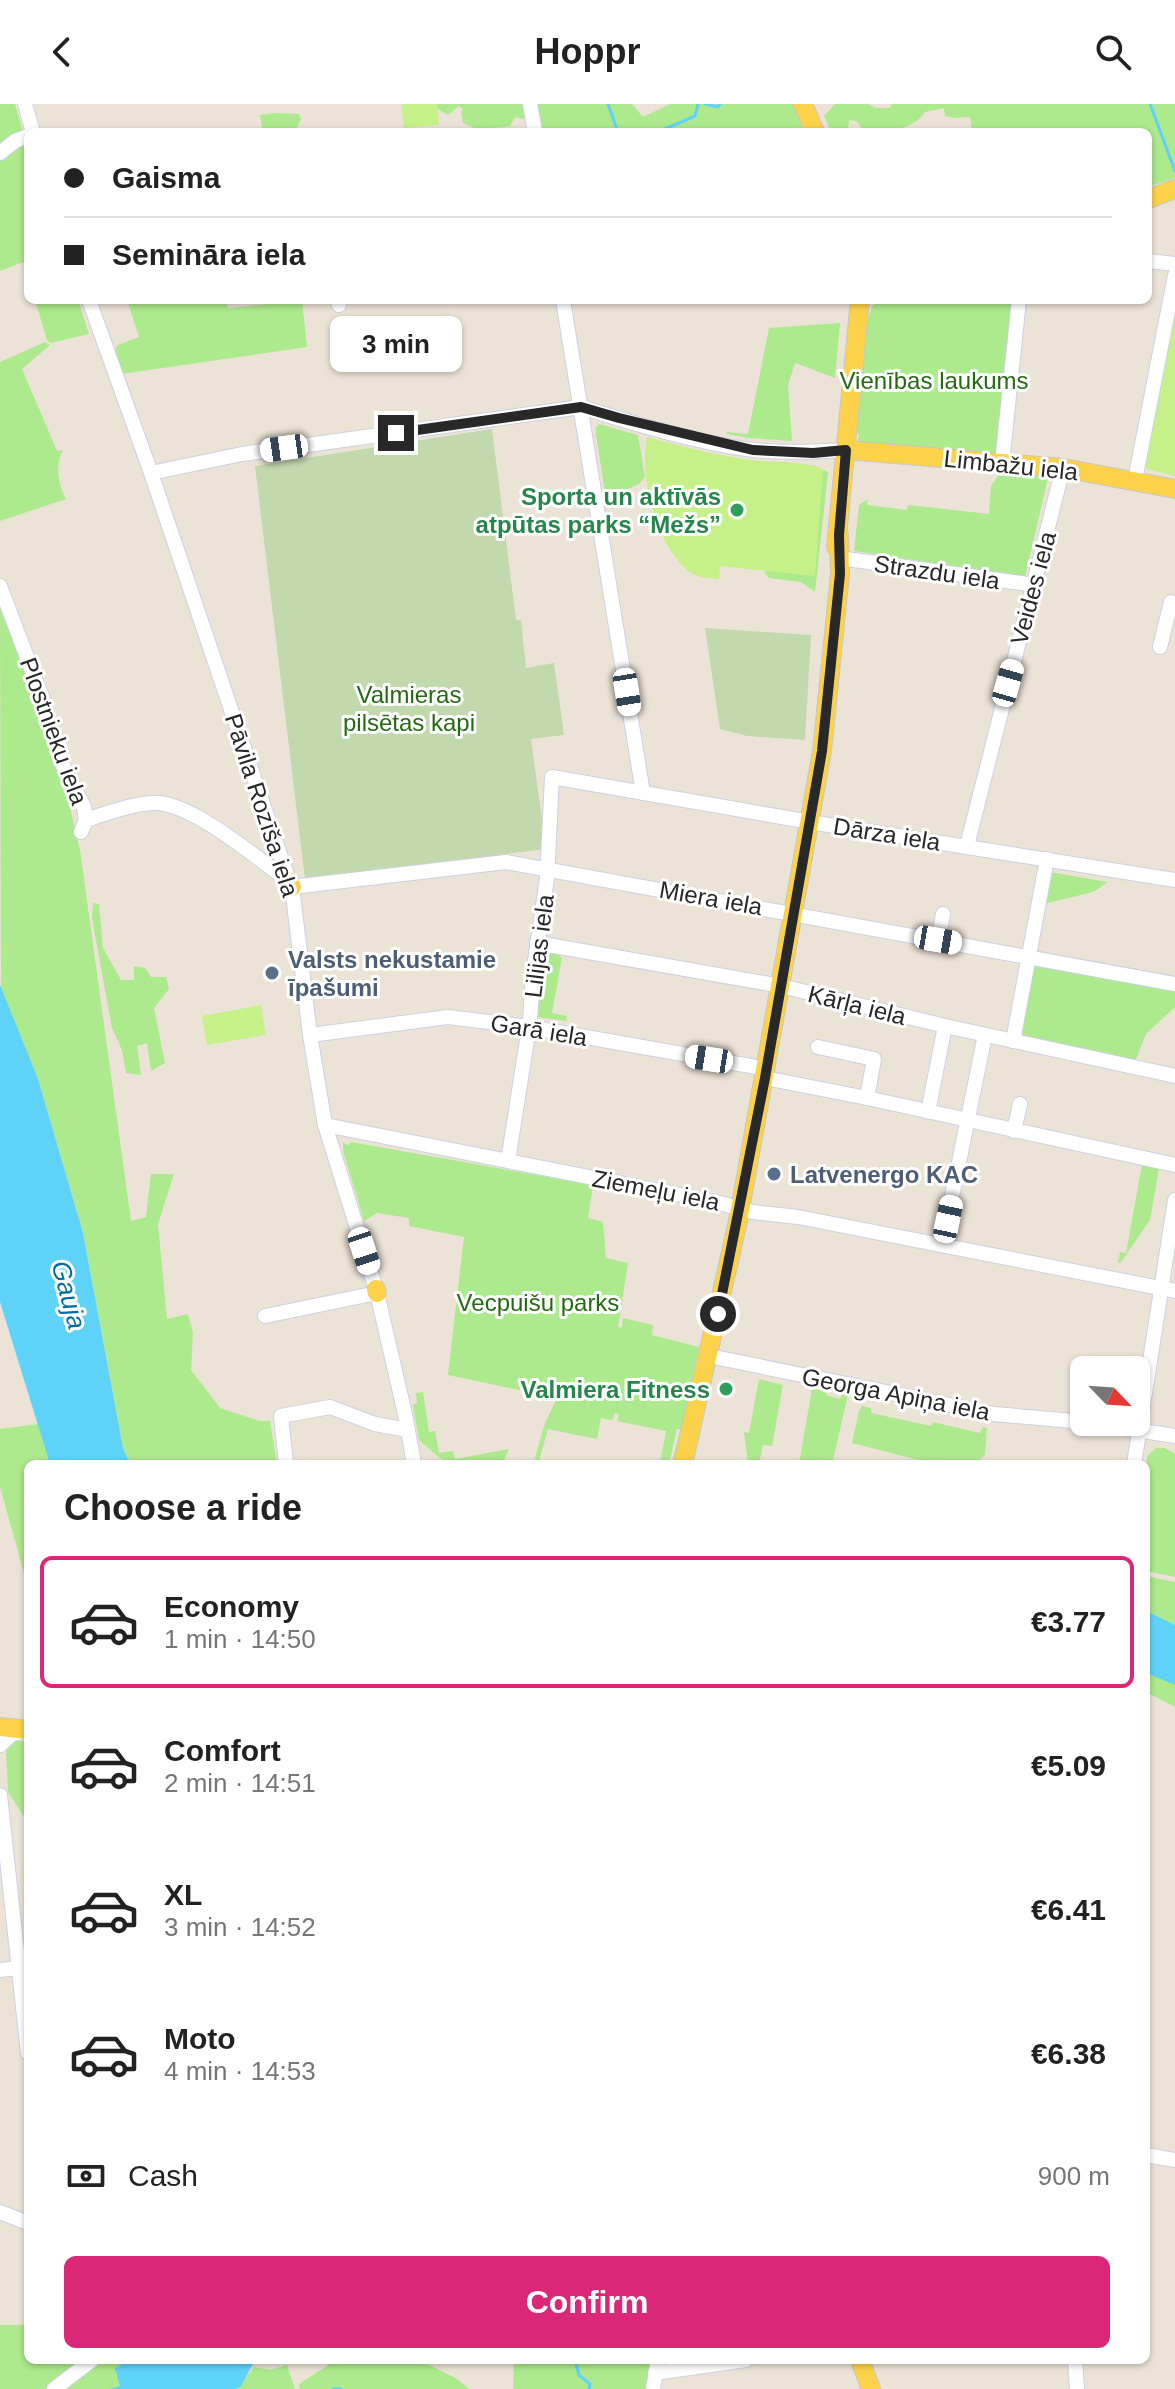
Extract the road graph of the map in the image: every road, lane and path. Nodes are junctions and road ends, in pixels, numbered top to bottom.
1 (25, 104) edge
2 (530, 104) edge
3 (803, 104) edge
4 (32, 128) edge
5 (534, 128) edge
6 (813, 128) edge
7 (24, 138) edge
8 (0, 153) edge
9 (1175, 189) edge
10 (1152, 198) edge
11 (1152, 261) edge
12 (1175, 264) edge
13 (1175, 275) edge
14 (90, 304) edge
15 (564, 304) edge
16 (860, 304) edge
17 (870, 304) edge
18 (1019, 304) edge
19 (857, 333) junction
20 (581, 407) junction
21 (846, 450) junction
22 (1002, 463) junction
23 (1063, 468) junction
24 (151, 473) junction
25 (1135, 480) junction
26 (1175, 489) edge
27 (839, 535) junction
28 (839, 558) junction
29 (1035, 585) junction
30 (0, 586) edge
31 (1171, 602) dead end
32 (1160, 647) dead end
33 (552, 777) joint
34 (816, 785) junction
35 (643, 793) junction
36 (810, 822) junction
37 (967, 846) junction
38 (1047, 859) junction
39 (548, 868) junction
40 (1175, 880) edge
41 (291, 884) junction
42 (795, 914) junction
43 (943, 914) dead end
44 (938, 940) junction
45 (537, 943) junction
46 (1030, 958) junction
47 (1175, 984) edge
48 (781, 986) junction
49 (945, 1026) junction
50 (529, 1027) junction
51 (310, 1035) junction
52 (985, 1035) junction
53 (1013, 1041) junction
54 (818, 1047) dead end
55 (766, 1073) junction
56 (1175, 1076) edge
57 (867, 1098) junction
58 (1020, 1104) dead end
59 (928, 1112) junction
60 (967, 1121) junction
61 (325, 1125) junction
62 (1014, 1131) junction
63 (507, 1161) junction
64 (1175, 1165) edge
65 (1175, 1200) edge
66 (740, 1208) junction
67 (942, 1245) junction
68 (377, 1291) junction
69 (1168, 1291) edge
70 (265, 1316) dead end
71 (709, 1356) junction
72 (1150, 1382) edge
73 (1070, 1421) edge
74 (402, 1429) junction
75 (1150, 1433) edge
76 (1139, 1436) edge
77 (1175, 1436) edge
78 (286, 1460) edge
79 (413, 1460) edge
80 (684, 1460) edge
81 (1135, 1460) edge
82 (0, 1727) edge
83 (24, 1730) edge
84 (24, 1731) edge
85 (0, 1745) edge
86 (0, 1795) edge
87 (24, 1967) edge
88 (0, 1970) edge
89 (1150, 2156) edge
90 (1175, 2160) edge
91 (0, 2212) edge
92 (24, 2221) edge
93 (87, 2364) edge
94 (686, 2364) edge
95 (862, 2364) edge
96 (1075, 2364) edge
97 (656, 2366) edge
98 (54, 2389) edge
99 (653, 2389) edge
100 (871, 2389) edge
101 (1077, 2389) edge

1 - 4 street
2 - 5 street
3 - 6 main road
7 - 8 street
9 - 10 main road
11 - 12 street
13 - 25 street
14 - 24 street, Pāvila Rozīša iela
15 - 20 street
16 - 19 main road
17 - 19 main road
18 - 22 street
19 - 21 main road
20 - 21 street
20 - 24 street
20 - 35 street
21 - 22 main road, Limbažu iela
21 - 27 main road
22 - 23 main road, Limbažu iela
23 - 25 main road, Limbažu iela
23 - 29 street, Veides iela
24 - 41 street, Pāvila Rozīša iela
25 - 26 main road, Limbažu iela
27 - 28 main road
27 - 34 main road
28 - 29 street, Strazdu iela
28 - 34 main road
29 - 37 street, Veides iela
30 - 41 street, Plostnieku iela
31 - 32 street
33 - 35 street, Dārza iela
33 - 39 street, Lilijas iela
34 - 36 main road
35 - 36 street, Dārza iela
36 - 37 street, Dārza iela
36 - 42 main road
37 - 38 street, Dārza iela
38 - 40 street, Dārza iela
38 - 46 street
39 - 41 street, Miera iela
39 - 42 street, Miera iela
39 - 45 street, Lilijas iela
41 - 51 street, Pāvila Rozīša iela
42 - 44 street, Miera iela
42 - 48 main road
43 - 44 street
44 - 46 street, Miera iela
45 - 48 street, Kārļa iela
45 - 50 street, Lilijas iela
46 - 47 street, Miera iela
46 - 53 street
48 - 49 street, Kārļa iela
48 - 55 main road
49 - 52 street, Kārļa iela
49 - 59 street
50 - 51 street, Garā iela
50 - 55 street, Garā iela
50 - 63 street, Lilijas iela
51 - 61 street, Pāvila Rozīša iela
52 - 53 street, Kārļa iela
52 - 60 street
53 - 56 street, Kārļa iela
54 - 57 street
55 - 57 street, Garā iela
55 - 66 main road
57 - 59 street, Garā iela
58 - 62 street
59 - 60 street, Garā iela
60 - 62 street, Garā iela
60 - 67 street
61 - 63 street, Ziemeļu iela
61 - 68 street, Pāvila Rozīša iela
62 - 64 street, Garā iela
63 - 66 street, Ziemeļu iela
65 - 69 street
66 - 67 street, Ziemeļu iela
66 - 71 main road
67 - 69 street, Ziemeļu iela
68 - 70 street
68 - 74 street, Pāvila Rozīša iela
69 - 72 street
71 - 73 street, Georga Apiņa iela
71 - 80 main road
74 - 78 street
74 - 79 street, Pāvila Rozīša iela
75 - 77 street, Georga Apiņa iela
76 - 81 street
82 - 83 main road
84 - 85 street
86 - 87 street
87 - 88 street
89 - 90 street
91 - 92 street
93 - 98 street
94 - 97 street
95 - 100 main road
96 - 101 street
97 - 99 street

